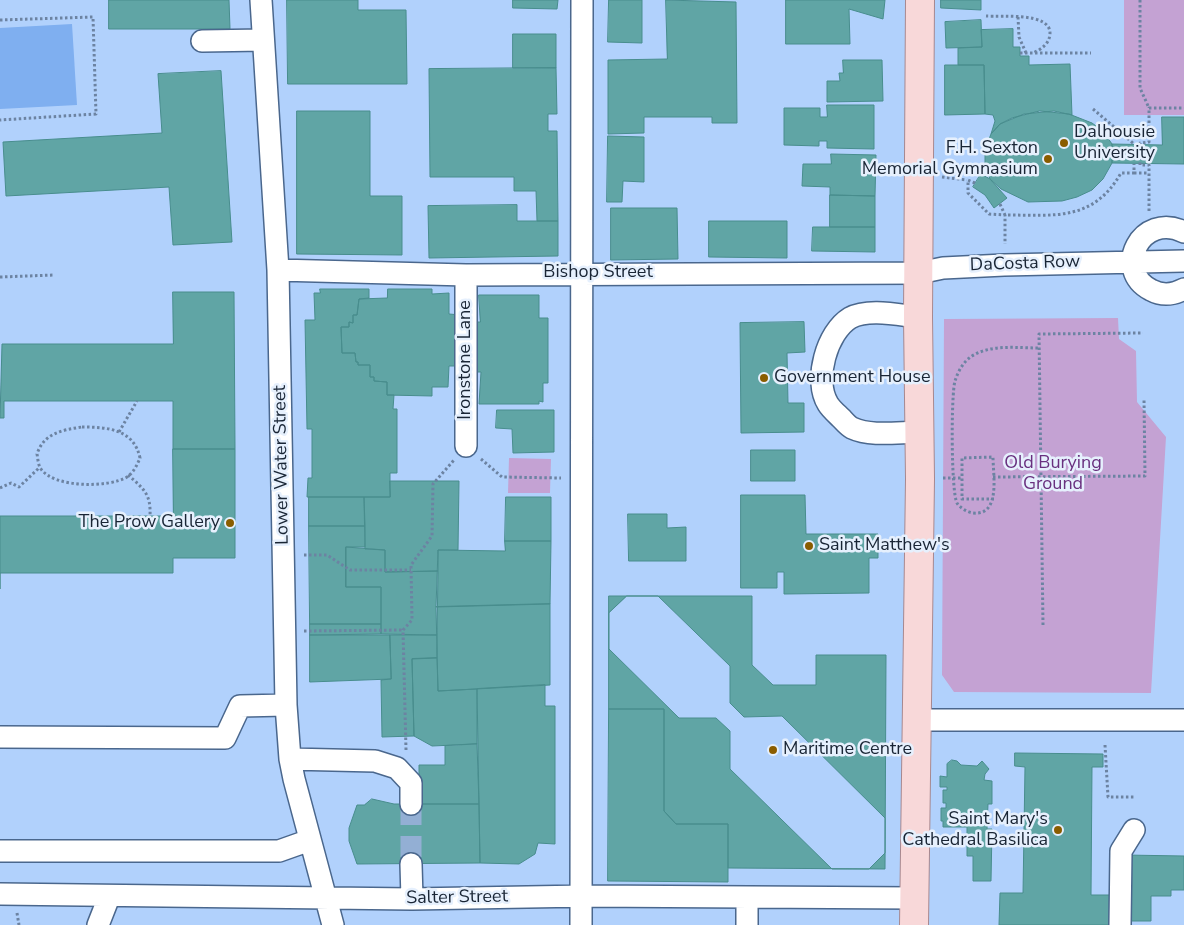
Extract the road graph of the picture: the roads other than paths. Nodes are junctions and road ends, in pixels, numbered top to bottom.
1 (261, 0) edge
2 (582, 0) edge
3 (920, 0) edge
4 (263, 40) junction
5 (202, 41) dead end
6 (1184, 232) edge
7 (1184, 261) edge
8 (1132, 262) junction
9 (278, 270) junction
10 (581, 273) junction
11 (919, 273) junction
12 (466, 275) junction
13 (1184, 290) edge
14 (918, 317) junction
15 (920, 432) junction
16 (466, 446) road end
17 (286, 705) junction
18 (917, 720) junction
19 (1184, 720) edge
20 (0, 737) edge
21 (290, 759) junction
22 (411, 804) tunnel mouth
23 (1134, 830) dead end
24 (310, 840) junction
25 (0, 852) edge
26 (412, 864) tunnel mouth
27 (0, 894) edge
28 (580, 896) junction
29 (109, 897) junction
30 (326, 897) junction
31 (747, 897) junction
32 (914, 898) junction
33 (412, 899) junction
34 (98, 925) edge
35 (333, 925) edge
36 (581, 925) edge
37 (747, 925) edge
38 (914, 925) edge
39 (1120, 925) edge

1 - 4 street, Lower Water Street
2 - 10 street
3 - 11 main road
4 - 5 street
4 - 9 street, Lower Water Street
6 - 8 street
7 - 8 street, DaCosta Row
8 - 11 street, DaCosta Row
8 - 13 street
9 - 12 street, Bishop Street
9 - 17 street, Lower Water Street
10 - 11 street, Bishop Street
10 - 12 street, Bishop Street
10 - 28 street
11 - 14 main road
12 - 16 street, Ironstone Lane
14 - 15 main road
14 - 15 street
15 - 18 main road
17 - 20 street
17 - 21 street, Lower Water Street
18 - 19 street
18 - 32 main road
21 - 22 street
21 - 24 street, Lower Water Street
23 - 39 street
24 - 25 street
24 - 30 street, Lower Water Street
26 - 33 street
27 - 29 street, Salter Street
28 - 31 street, Salter Street
28 - 33 street, Salter Street
28 - 36 street
29 - 30 street, Salter Street
29 - 34 street
30 - 33 street, Salter Street
30 - 35 street, Lower Water Street
31 - 32 street, Salter Street
31 - 37 street
32 - 38 main road

